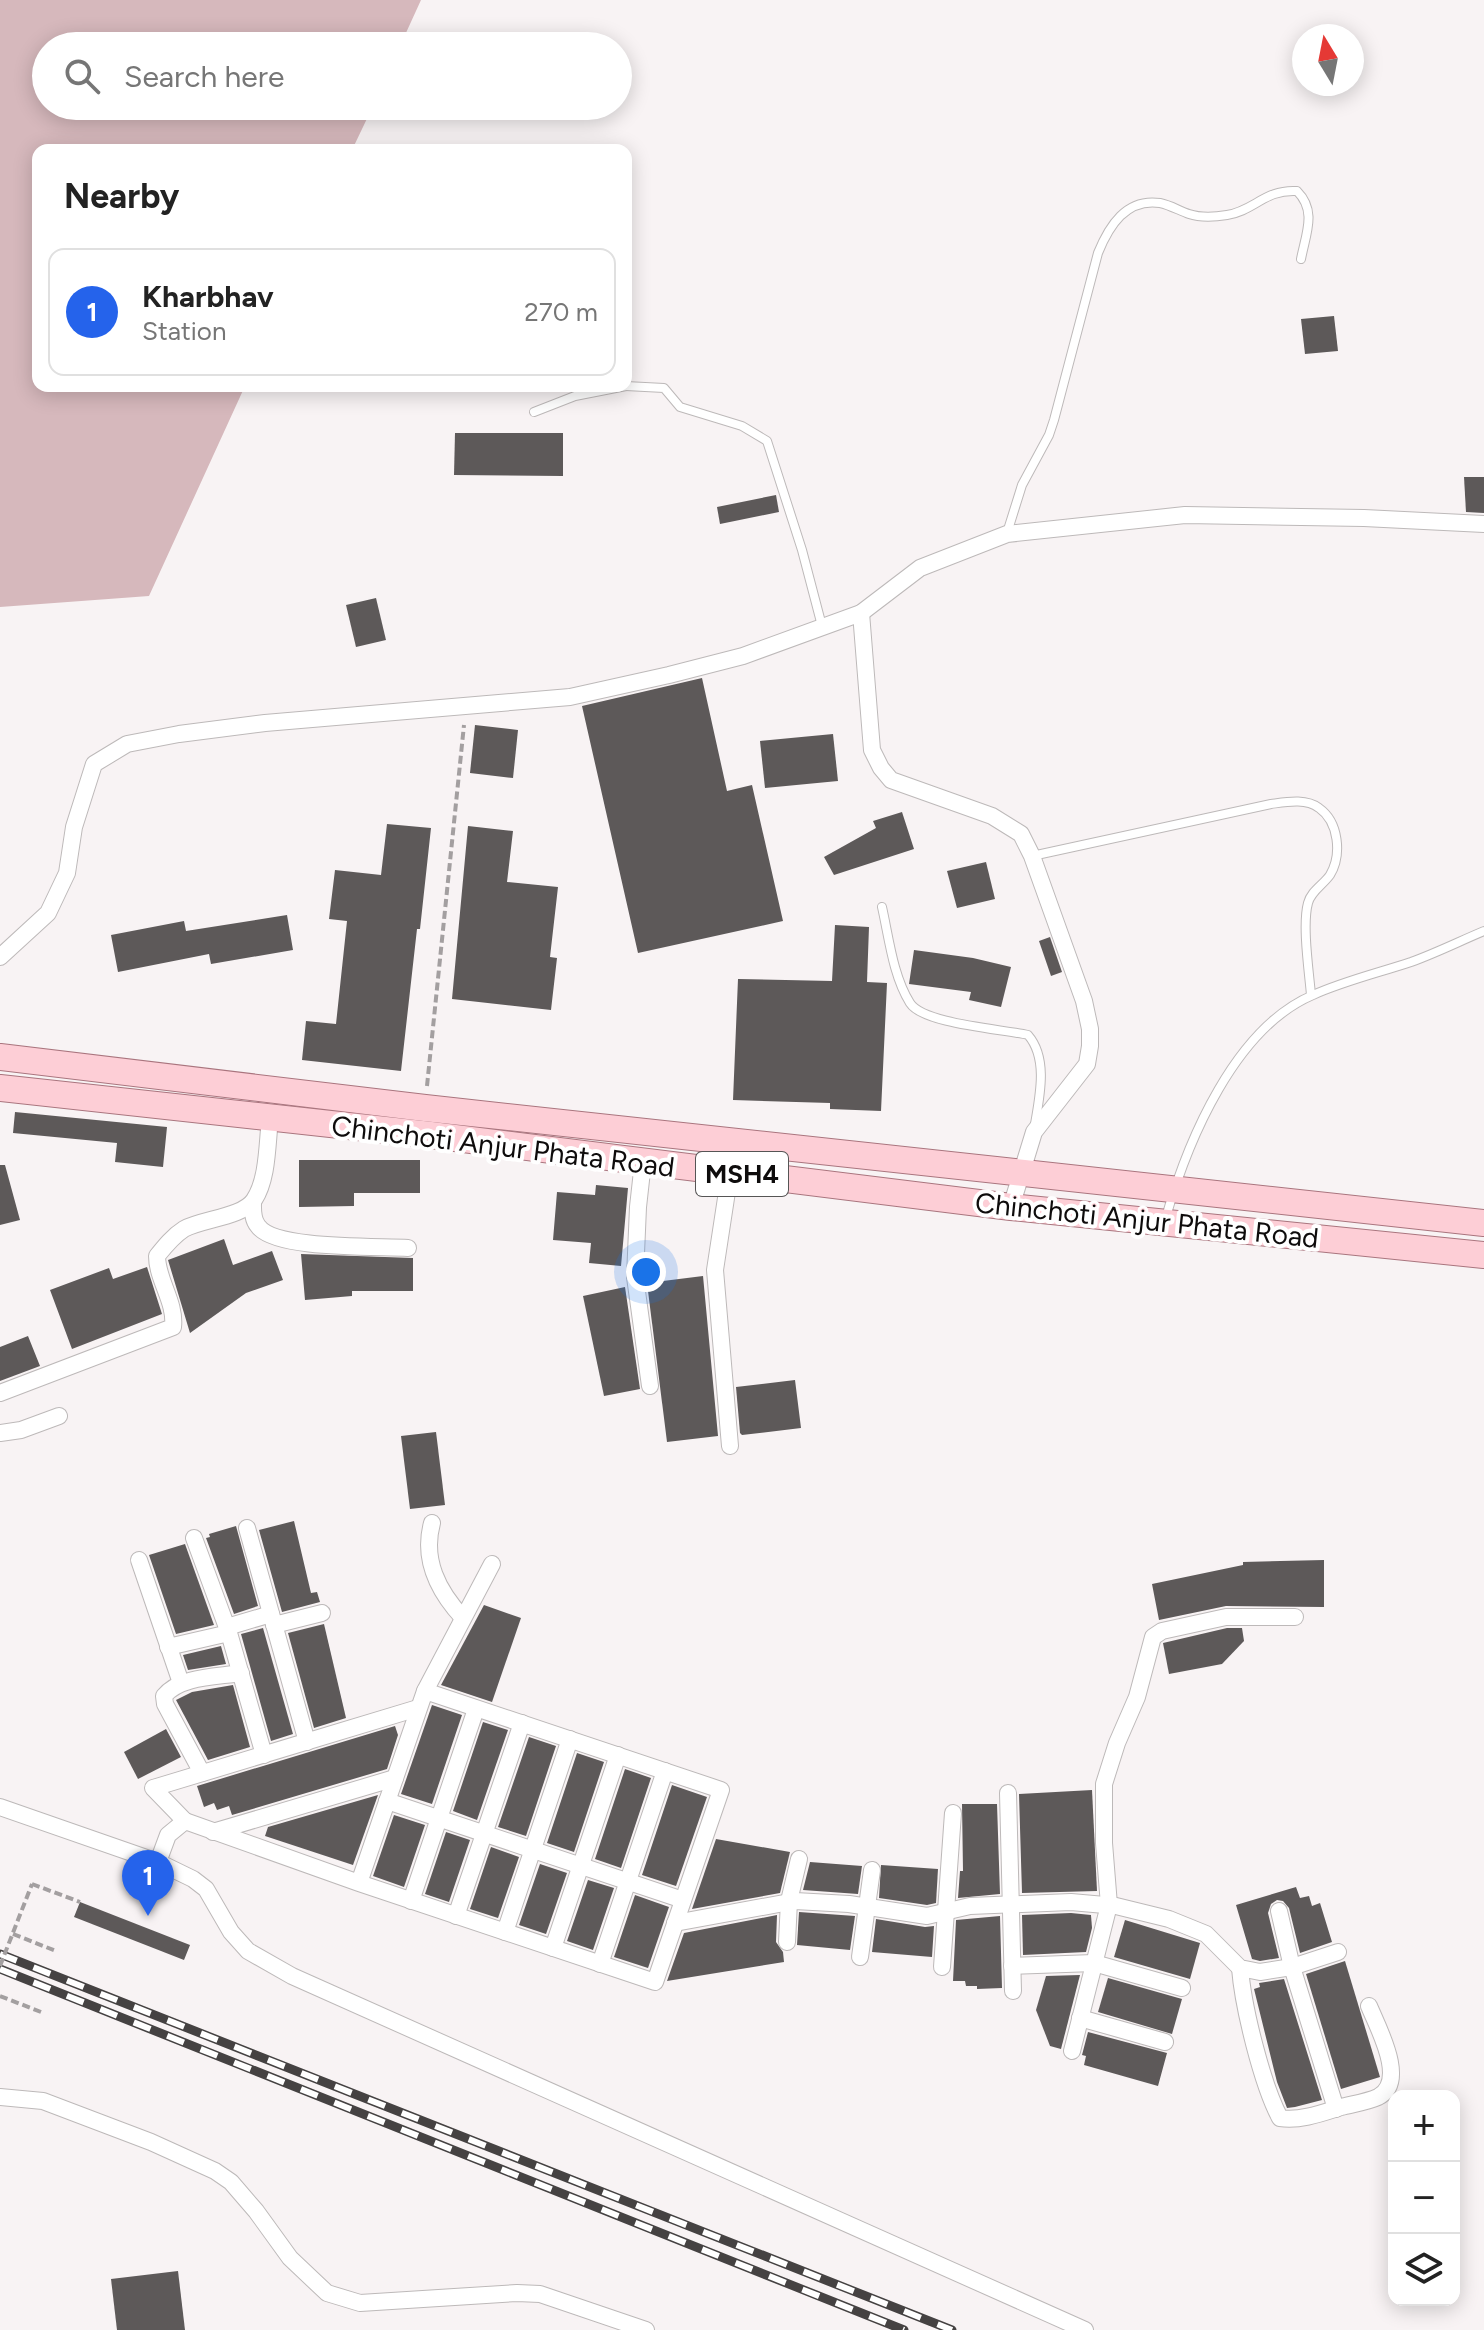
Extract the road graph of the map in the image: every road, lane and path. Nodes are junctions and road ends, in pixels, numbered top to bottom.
1 (1301, 259) dead end
2 (632, 386) edge
3 (595, 392) edge
4 (534, 412) dead end
5 (1484, 524) edge
6 (1007, 534) junction
7 (861, 613) junction
8 (822, 626) junction
9 (466, 707) junction
10 (1032, 856) junction
11 (882, 907) dead end
12 (1484, 931) edge
13 (0, 957) edge
14 (1311, 995) junction
15 (0, 1057) edge
16 (0, 1088) edge
17 (425, 1108) junction
18 (270, 1119) junction
19 (1034, 1132) junction
20 (643, 1162) junction
21 (730, 1172) junction
22 (1021, 1175) junction
23 (1174, 1191) junction
24 (253, 1202) junction
25 (1011, 1207) junction
26 (1165, 1222) junction
27 (1484, 1223) edge
28 (408, 1248) dead end
29 (1484, 1255) edge
30 (650, 1386) dead end
31 (0, 1393) edge
32 (59, 1416) dead end
33 (0, 1433) edge
34 (730, 1446) dead end
35 (432, 1523) dead end
36 (247, 1528) dead end
37 (194, 1538) dead end
38 (139, 1560) dead end
39 (492, 1564) dead end
40 (322, 1613) dead end
41 (1295, 1617) dead end
42 (463, 1618) junction
43 (272, 1619) junction
44 (228, 1630) junction
45 (168, 1647) junction
46 (241, 1673) junction
47 (181, 1683) junction
48 (425, 1691) junction
49 (418, 1708) junction
50 (476, 1709) junction
51 (522, 1723) junction
52 (570, 1739) junction
53 (307, 1742) junction
54 (264, 1755) junction
55 (618, 1755) junction
56 (665, 1771) junction
57 (202, 1773) junction
58 (395, 1778) junction
59 (1008, 1793) dead end
60 (387, 1801) junction
61 (0, 1807) edge
62 (953, 1813) dead end
63 (439, 1818) junction
64 (185, 1821) junction
65 (213, 1832) junction
66 (484, 1833) junction
67 (533, 1850) junction
68 (799, 1859) dead end
69 (158, 1862) junction
70 (581, 1866) junction
71 (872, 1870) dead end
72 (628, 1881) junction
73 (359, 1883) junction
74 (683, 1900) junction
75 (411, 1901) junction
76 (789, 1901) junction
77 (80, 1902) dead end
78 (1010, 1904) junction
79 (1109, 1905) junction
80 (866, 1907) junction
81 (1279, 1911) dead end
82 (945, 1913) junction
83 (456, 1916) junction
84 (675, 1923) junction
85 (505, 1932) junction
86 (13, 1934) junction
87 (787, 1942) dead end
88 (553, 1948) junction
89 (56, 1951) dead end
90 (1338, 1952) dead end
91 (860, 1957) dead end
92 (1094, 1963) junction
93 (600, 1964) junction
94 (0, 1966) edge
95 (1012, 1966) junction
96 (942, 1967) dead end
97 (1292, 1967) junction
98 (1240, 1968) junction
99 (1182, 1988) dead end
100 (1013, 1991) dead end
101 (0, 1996) edge
102 (1369, 2006) dead end
103 (41, 2012) dead end
104 (1080, 2018) junction
105 (1165, 2042) dead end
106 (1072, 2051) dead end
107 (0, 2097) edge
108 (1336, 2109) junction
109 (646, 2330) edge
110 (1085, 2330) edge

1 - 6 lane
2 - 8 lane
3 - 4 lane
5 - 6 street
6 - 7 street
7 - 8 street
7 - 10 street
8 - 9 street
9 - 13 street
9 - 17 path
10 - 14 lane
10 - 19 street
11 - 19 lane
12 - 14 lane
14 - 23 lane
15 - 17 main road, Chinchoti Anjur Phata Road / MSH4
16 - 18 main road, Chinchoti Anjur Phata Road / MSH4
17 - 22 main road, Chinchoti Anjur Phata Road / MSH4
18 - 20 main road, Chinchoti Anjur Phata Road / MSH4
18 - 24 street
19 - 22 street
20 - 21 main road, Chinchoti Anjur Phata Road / MSH4
20 - 30 street
21 - 25 main road, Chinchoti Anjur Phata Road / MSH4
21 - 34 street
22 - 23 main road, Chinchoti Anjur Phata Road / MSH4
22 - 25 street
23 - 26 lane
23 - 27 main road, Chinchoti Anjur Phata Road / MSH4
24 - 28 street
24 - 31 street
25 - 26 main road, Chinchoti Anjur Phata Road / MSH4
26 - 29 main road, Chinchoti Anjur Phata Road / MSH4
32 - 33 street
35 - 42 street
36 - 43 street
37 - 44 street
38 - 45 street
39 - 42 street
40 - 43 street
41 - 79 street
42 - 48 street
43 - 44 street
43 - 53 street
44 - 45 street
44 - 46 street
45 - 47 street
46 - 47 street
46 - 54 street
47 - 57 street
48 - 49 street
48 - 50 street
49 - 53 street
49 - 58 street
50 - 51 street
50 - 63 street
51 - 52 street
51 - 66 street
52 - 55 street
52 - 67 street
53 - 54 street
54 - 57 street
55 - 56 street
55 - 70 street
56 - 72 street
56 - 74 street
57 - 64 street
58 - 60 street
58 - 65 street
59 - 78 street
60 - 63 street
60 - 73 street
61 - 69 street
62 - 82 street
63 - 66 street
63 - 75 street
64 - 65 street
64 - 69 street
65 - 73 street
66 - 67 street
66 - 83 street
67 - 70 street
67 - 85 street
68 - 76 street
69 - 110 street
70 - 72 street
70 - 88 street
71 - 80 street
72 - 74 street
72 - 93 street
73 - 75 street
74 - 84 street
75 - 83 street
76 - 80 street
76 - 84 street
76 - 87 street
77 - 86 path, bridge
78 - 79 street
78 - 82 street
78 - 95 street
79 - 92 street
79 - 98 street
80 - 82 street
80 - 91 street
81 - 97 street
82 - 96 street
83 - 85 street
84 - 93 street
85 - 88 street
86 - 89 path
86 - 94 path, bridge
88 - 93 street
90 - 97 street
92 - 95 street
92 - 99 street
92 - 104 street
95 - 100 street
97 - 98 street
97 - 108 street
98 - 108 street
101 - 103 path
102 - 108 street
104 - 105 street
104 - 106 street
107 - 109 street

